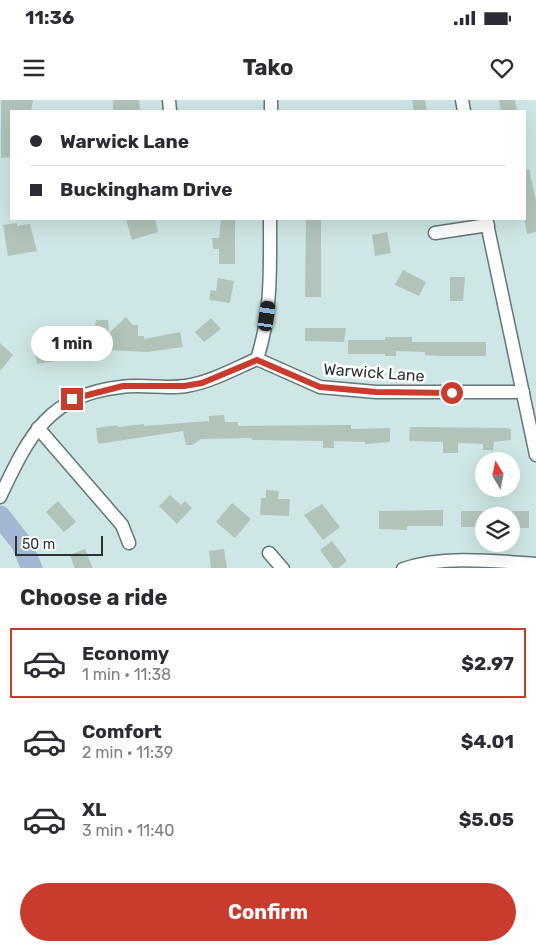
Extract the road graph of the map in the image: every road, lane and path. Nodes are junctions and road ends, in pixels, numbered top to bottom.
1 (270, 220) edge
2 (487, 222) edge
3 (435, 233) dead end
4 (257, 360) junction
5 (523, 392) junction
6 (38, 428) junction
7 (536, 455) edge
8 (0, 497) edge
9 (129, 543) dead end
10 (269, 553) dead end
11 (536, 564) edge
12 (283, 568) edge
13 (403, 568) edge

1 - 4 street
2 - 3 street
2 - 5 street
4 - 5 street, Warwick Lane
4 - 6 street
5 - 7 street
6 - 8 street
6 - 9 street
10 - 12 street
11 - 13 street

